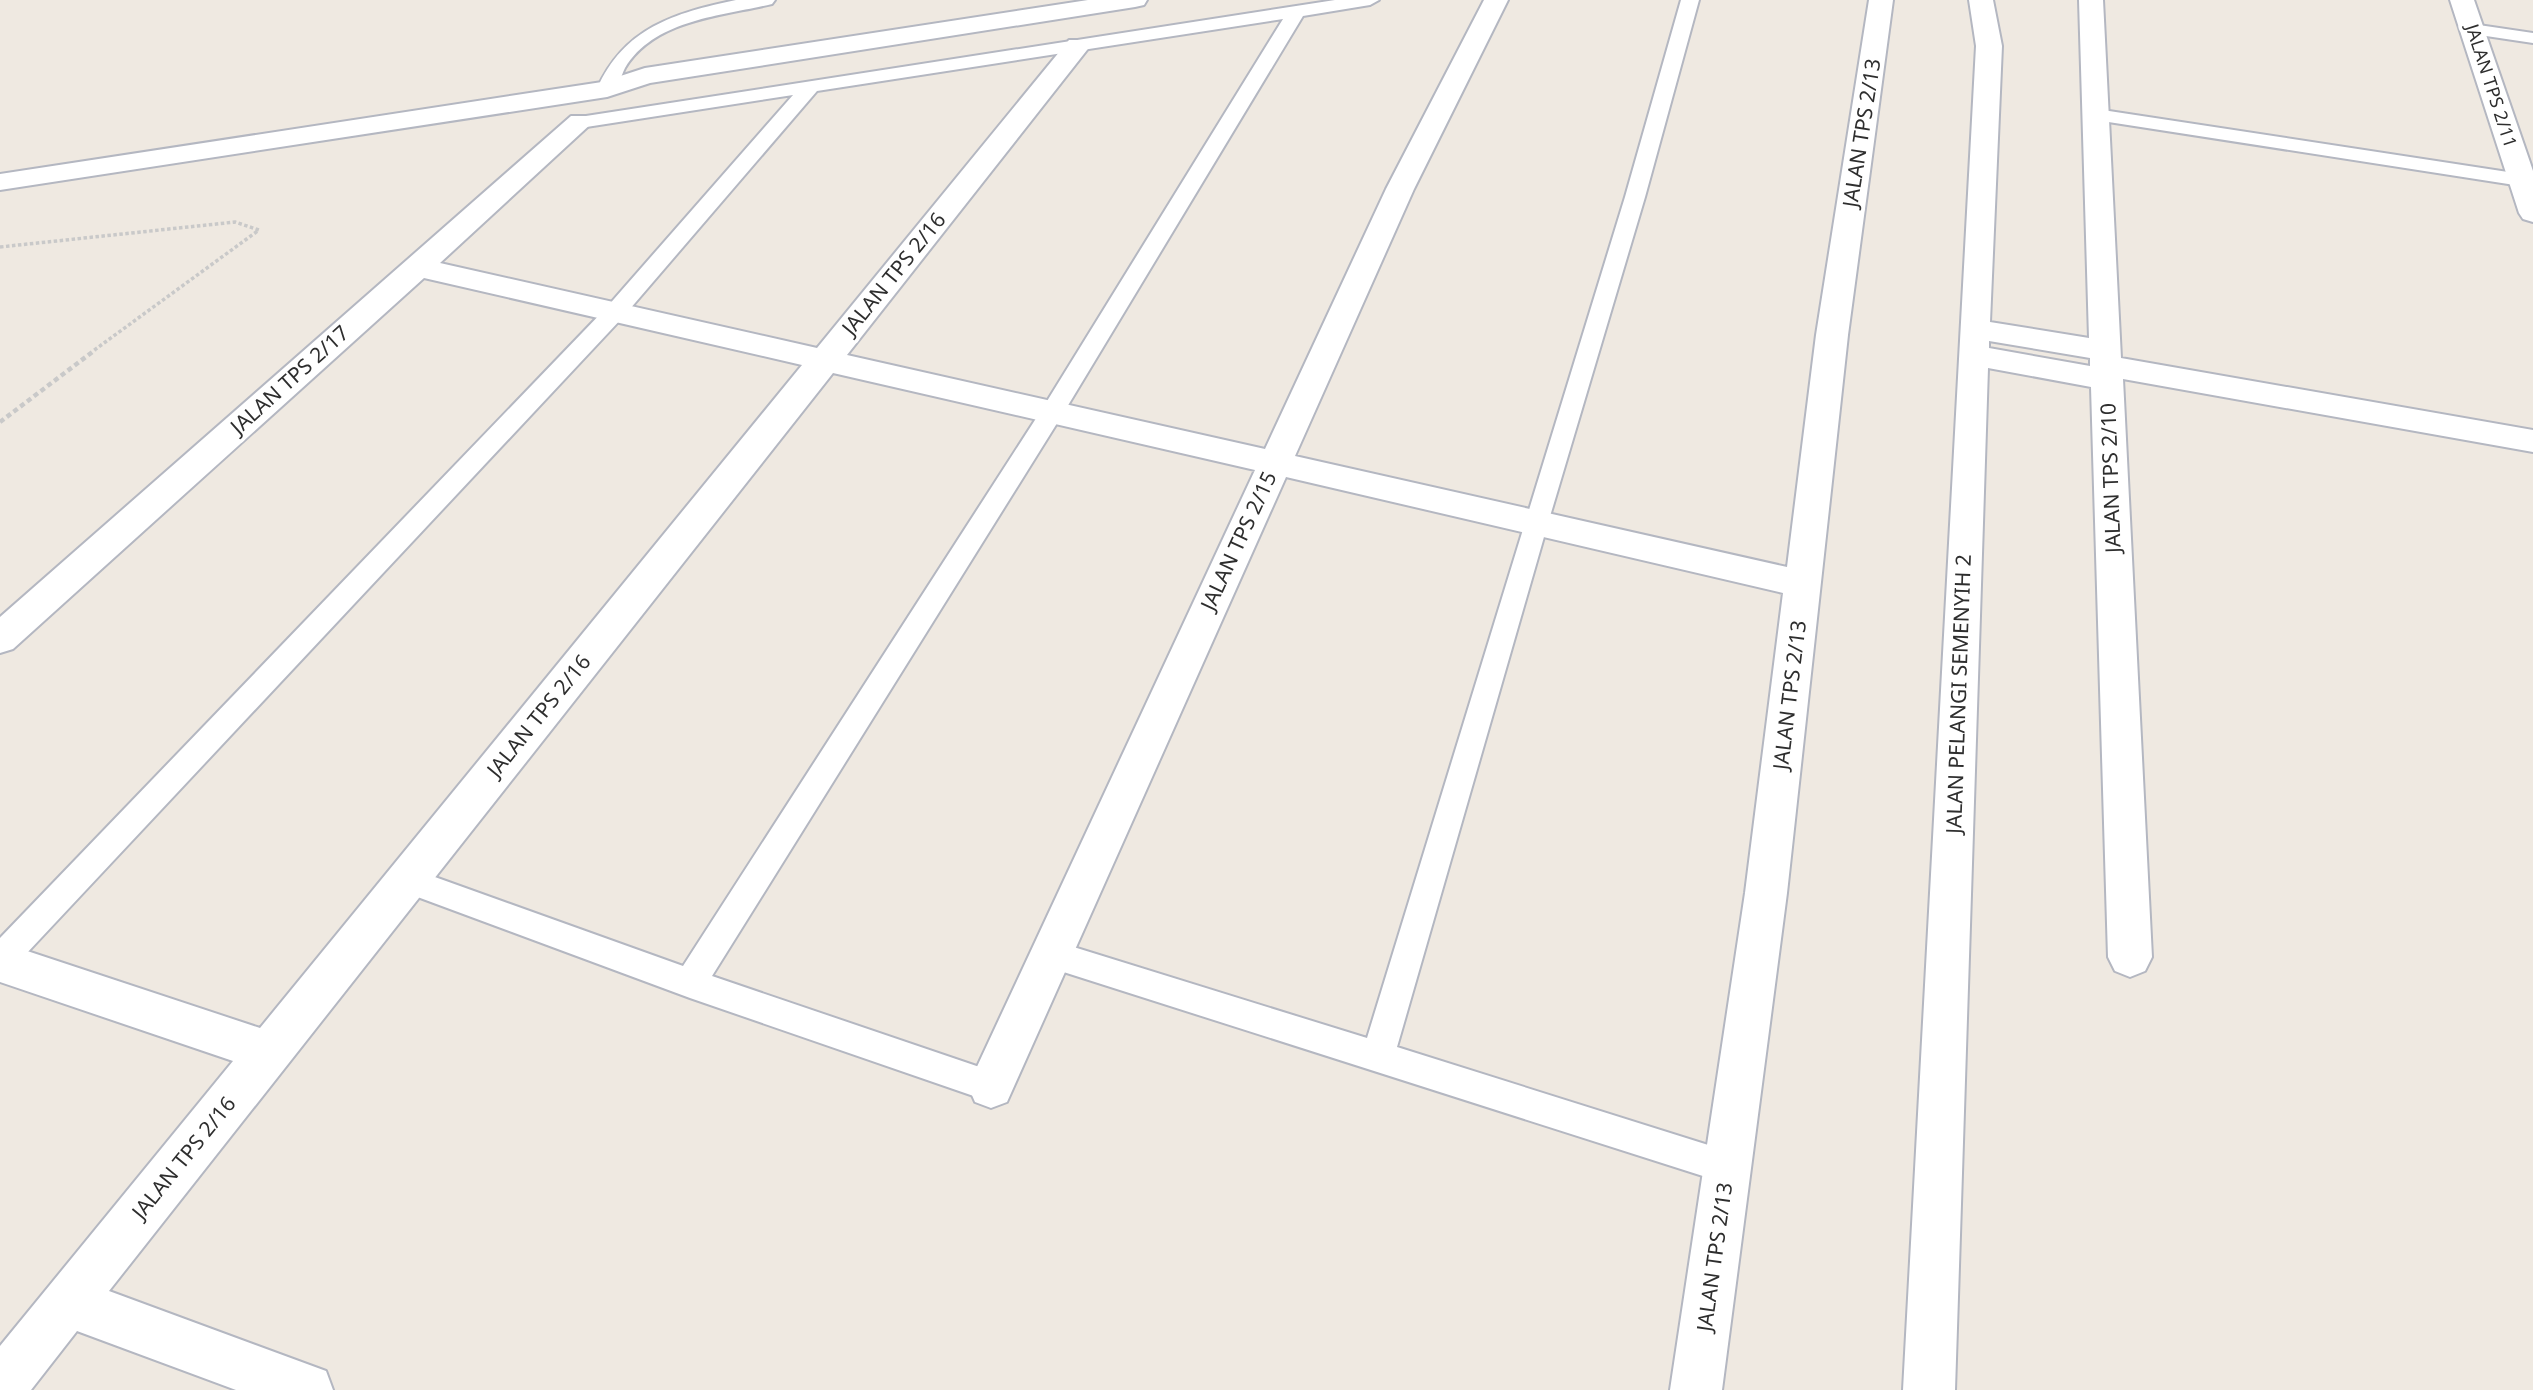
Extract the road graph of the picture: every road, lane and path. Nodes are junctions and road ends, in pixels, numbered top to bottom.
1 (765, 0) edge
2 (1135, 0) edge
3 (1370, 0) edge
4 (1496, 0) edge
5 (1690, 0) edge
6 (1881, 0) edge
7 (1981, 0) edge
8 (2091, 0) edge
9 (2462, 0) edge
10 (1297, 11) junction
11 (2472, 29) junction
12 (2533, 38) edge
13 (1078, 45) junction
14 (610, 79) junction
15 (811, 86) junction
16 (2096, 115) junction
17 (580, 122) joint
18 (0, 163) edge
19 (2521, 180) junction
20 (0, 182) edge
21 (2533, 213) edge
22 (0, 247) edge
23 (417, 267) junction
24 (615, 312) junction
25 (1974, 342) junction
26 (825, 360) junction
27 (2106, 366) junction
28 (1052, 412) junction
29 (0, 422) edge
30 (2533, 441) edge
31 (1275, 463) junction
32 (1535, 523) junction
33 (1803, 584) junction
34 (0, 639) edge
35 (408, 880) junction
36 (1051, 954) junction
37 (2130, 957) dead end
38 (0, 961) edge
39 (690, 983) junction
40 (270, 1052) junction
41 (1378, 1057) junction
42 (991, 1086) joint
43 (1728, 1167) junction
44 (68, 1302) junction
45 (0, 1387) edge
46 (307, 1390) edge
47 (1696, 1390) edge
48 (1929, 1390) edge

1 - 14 lane
2 - 14 street
3 - 10 lane
4 - 31 street, JALAN TPS 2/15
5 - 32 lane
6 - 33 street, JALAN TPS 2/13
7 - 25 street, JALAN PELANGI SEMENYIH 2
8 - 16 street, JALAN TPS 2/10
9 - 11 street, JALAN TPS 2/11
10 - 13 lane
10 - 28 lane
11 - 12 lane
11 - 19 street, JALAN TPS 2/11
13 - 15 lane
13 - 26 street, JALAN TPS 2/16
14 - 18 street
14 - 20 street
15 - 17 lane
15 - 24 lane
16 - 19 lane
16 - 27 street, JALAN TPS 2/10
17 - 23 street, JALAN TPS 2/17
19 - 21 street, JALAN TPS 2/11
22 - 29 path
23 - 24 street
23 - 34 street, JALAN TPS 2/17
24 - 26 street
24 - 38 lane
25 - 27 street
25 - 48 street, JALAN PELANGI SEMENYIH 2
26 - 28 street
26 - 35 street, JALAN TPS 2/16
27 - 30 street
27 - 37 street, JALAN TPS 2/10
28 - 31 street
28 - 39 lane
31 - 32 street
31 - 36 street, JALAN TPS 2/15
32 - 33 street
32 - 41 lane
33 - 43 street, JALAN TPS 2/13
35 - 39 lane
35 - 40 street, JALAN TPS 2/16
36 - 41 lane
36 - 42 street, JALAN TPS 2/15
38 - 40 street
39 - 42 lane
40 - 44 street, JALAN TPS 2/16
41 - 43 lane
43 - 47 street, JALAN TPS 2/13
44 - 45 street, JALAN TPS 2/16
44 - 46 street

